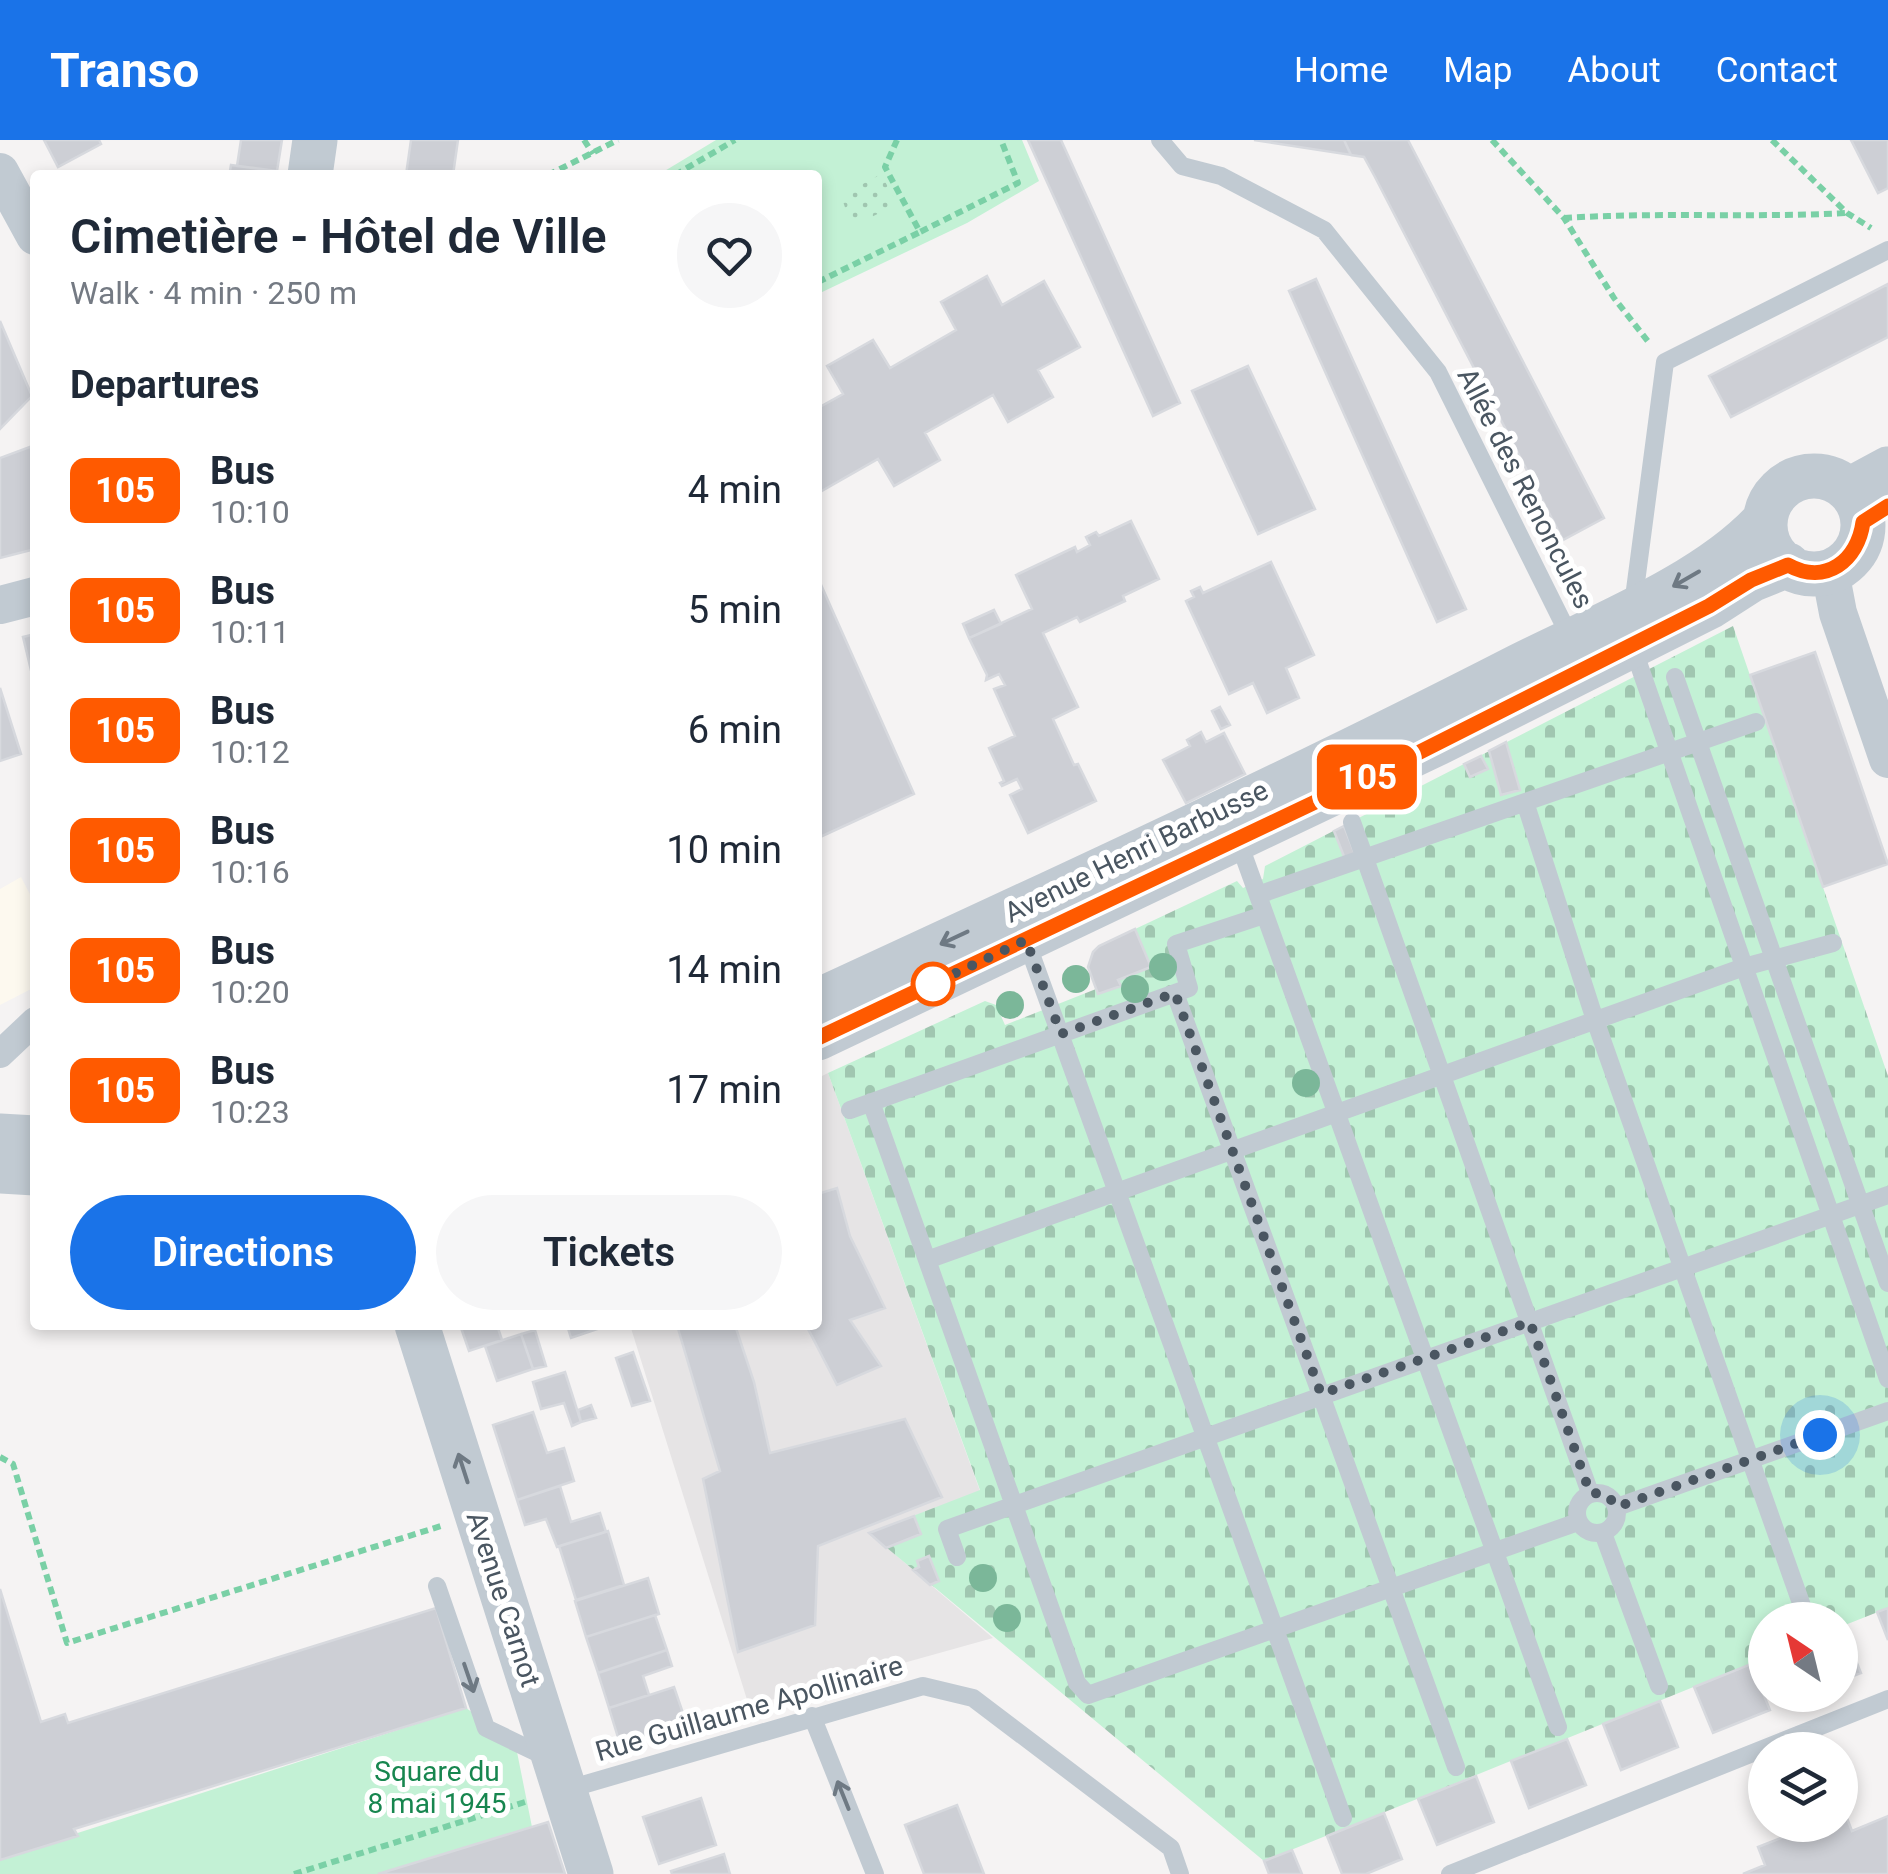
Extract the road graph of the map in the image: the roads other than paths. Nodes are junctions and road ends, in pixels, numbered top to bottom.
1 (315, 140) edge
2 (1160, 140) edge
3 (311, 170) edge
4 (0, 172) edge
5 (30, 227) edge
6 (1888, 250) edge
7 (1872, 497) edge
8 (1764, 521) junction
9 (1809, 568) junction
10 (30, 597) edge
11 (0, 605) edge
12 (1632, 627) junction
13 (1571, 640) junction
14 (1676, 677) dead end
15 (1756, 722) dead end
16 (1699, 742) junction
17 (1668, 752) junction
18 (1888, 759) edge
19 (1525, 802) junction
20 (1352, 822) dead end
21 (1238, 840) junction
22 (1364, 858) junction
23 (1258, 895) junction
24 (1264, 915) junction
25 (1026, 940) junction
26 (1833, 942) dead end
27 (1774, 958) junction
28 (1744, 967) junction
29 (1175, 993) junction
30 (822, 999) edge
31 (1595, 1020) junction
32 (30, 1026) edge
33 (1061, 1034) junction
34 (822, 1036) edge
35 (0, 1054) edge
36 (1442, 1076) junction
37 (871, 1102) junction
38 (850, 1110) dead end
39 (1336, 1113) junction
40 (0, 1136) edge
41 (30, 1138) edge
42 (1232, 1151) junction
43 (0, 1171) edge
44 (30, 1173) edge
45 (1118, 1192) junction
46 (1888, 1196) edge
47 (1860, 1204) junction
48 (1831, 1215) junction
49 (927, 1260) junction
50 (1684, 1267) junction
51 (1888, 1283) edge
52 (1530, 1322) junction
53 (419, 1330) edge
54 (1425, 1358) junction
55 (1888, 1379) edge
56 (1321, 1394) junction
57 (1888, 1411) edge
58 (1205, 1435) junction
59 (1751, 1459) junction
60 (1590, 1493) junction
61 (1014, 1504) junction
62 (1617, 1507) junction
63 (1578, 1522) junction
64 (1603, 1533) junction
65 (1494, 1551) junction
66 (957, 1557) dead end
67 (437, 1586) dead end
68 (1391, 1588) junction
69 (1801, 1602) edge
70 (1275, 1628) junction
71 (1659, 1686) dead end
72 (1888, 1699) edge
73 (537, 1701) junction
74 (812, 1716) junction
75 (1558, 1727) dead end
76 (515, 1742) junction
77 (1456, 1767) dead end
78 (560, 1776) junction
79 (1344, 1818) dead end
80 (591, 1874) edge
81 (875, 1874) edge
82 (1180, 1874) edge
83 (1450, 1874) edge

1 - 3 street
2 - 13 lane, Allée des Renoncules
4 - 5 street
6 - 12 lane
7 - 8 street
7 - 9 street
8 - 9 street
8 -> 12 street, Avenue Henri Barbusse
9 - 12 street, Avenue Henri Barbusse
9 - 18 street
10 - 11 street
12 - 13 street, Avenue Henri Barbusse
12 - 17 lane
12 - 21 street, Avenue Henri Barbusse
13 -> 30 street, Avenue Henri Barbusse
14 - 16 lane
15 - 16 lane
16 - 17 lane
16 - 27 lane
17 - 19 lane
17 - 28 lane
19 - 22 lane
19 - 31 lane
20 - 22 lane
21 - 23 lane
21 - 25 street, Avenue Henri Barbusse
22 - 23 lane
22 - 36 lane
23 - 24 lane
24 - 29 lane
24 - 39 lane
25 - 33 lane
25 - 34 street, Avenue Henri Barbusse
26 - 27 lane
27 - 28 lane
27 - 47 lane
28 - 31 lane
28 - 48 lane
29 - 33 lane
29 - 42 lane
31 - 36 lane
31 - 50 lane
32 - 35 street
33 - 37 lane
33 - 45 lane
36 - 39 lane
36 - 52 lane
37 - 38 lane
37 - 49 lane
39 - 42 lane
39 - 54 lane
40 - 41 street
42 - 45 lane
42 - 56 lane
43 - 44 street
45 - 49 lane
45 - 58 lane
46 - 47 lane
47 - 48 lane
47 - 51 lane
48 - 50 lane
48 - 55 lane
49 - 61 lane
50 - 52 lane
50 - 59 lane
52 - 54 lane
52 - 60 lane
73 -> 53 street, Avenue Carnot
54 - 56 lane
54 - 65 lane
56 - 58 lane
56 - 68 lane
57 - 59 lane
58 - 61 lane
58 - 70 lane
59 - 62 lane
59 - 69 lane
60 - 62 lane
60 - 63 lane
61 - 66 lane
61 - 70 lane
62 - 64 lane
63 - 64 lane
63 - 65 lane
64 - 71 lane
65 - 68 lane
65 - 75 lane
67 -> 76 lane
68 - 70 lane
68 - 77 lane
70 - 79 lane
72 - 83 lane
73 - 76 lane
73 - 78 street, Avenue Carnot
74 - 78 lane, Rue Guillaume Apollinaire
81 -> 74 lane
74 - 82 lane, Rue Guillaume Apollinaire
76 - 78 lane
78 - 80 street, Avenue Carnot

